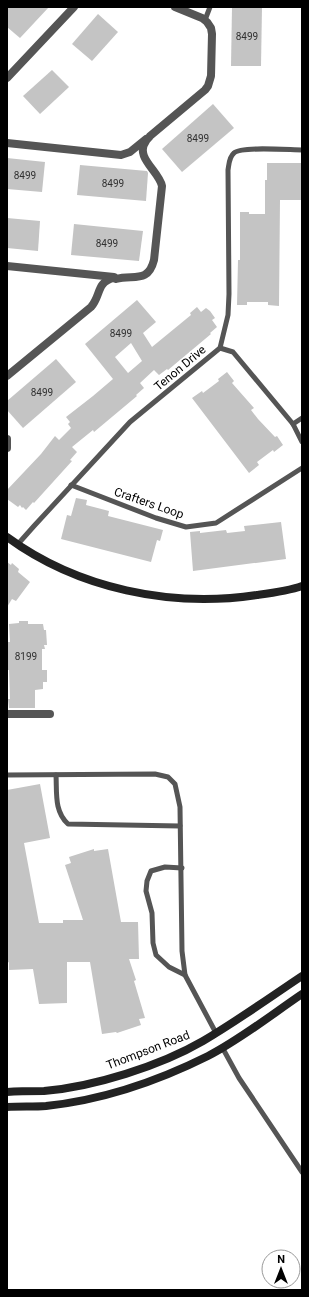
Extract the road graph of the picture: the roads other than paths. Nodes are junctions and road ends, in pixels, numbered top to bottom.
1 (74, 7) edge
2 (175, 7) edge
3 (210, 7) edge
4 (205, 20) junction
5 (7, 78) edge
6 (150, 136) junction
7 (7, 143) edge
8 (302, 150) edge
9 (7, 266) edge
10 (118, 278) junction
11 (220, 348) junction
12 (7, 376) edge
13 (302, 418) edge
14 (293, 424) junction
15 (7, 440) edge
16 (302, 442) edge
17 (7, 448) edge
18 (302, 468) edge
19 (71, 485) junction
20 (7, 537) edge
21 (18, 544) junction
22 (302, 586) edge
23 (7, 714) edge
24 (50, 714) dead end
25 (7, 775) edge
26 (56, 775) junction
27 (180, 826) junction
28 (182, 868) junction
29 (184, 975) junction
30 (302, 976) edge
31 (302, 994) edge
32 (216, 1033) junction
33 (222, 1048) junction
34 (24, 1091) junction
35 (7, 1092) edge
36 (25, 1106) junction
37 (7, 1107) edge
38 (302, 1172) edge

1 - 5 street
2 - 4 street
3 - 4 lane
4 - 6 street
6 - 7 street
6 - 10 street
8 - 11 lane, Tenon Drive
9 - 10 street
10 - 12 street
11 - 14 lane
11 - 19 lane, Tenon Drive
13 - 14 lane
14 - 16 lane
15 - 17 street
18 - 19 lane, Crafters Loop
19 - 21 lane, Tenon Drive
20 - 21 street
21 - 22 street
23 - 24 street
25 - 26 lane
26 - 27 lane
26 - 27 lane
27 - 28 lane
28 - 29 lane
28 - 29 lane
29 - 32 lane
30 - 32 street, Thompson Road
31 - 33 street
32 - 33 street
32 - 34 street, Thompson Road
33 - 36 street
33 - 38 lane
34 - 35 street, Thompson Road
34 - 36 street
36 - 37 street

